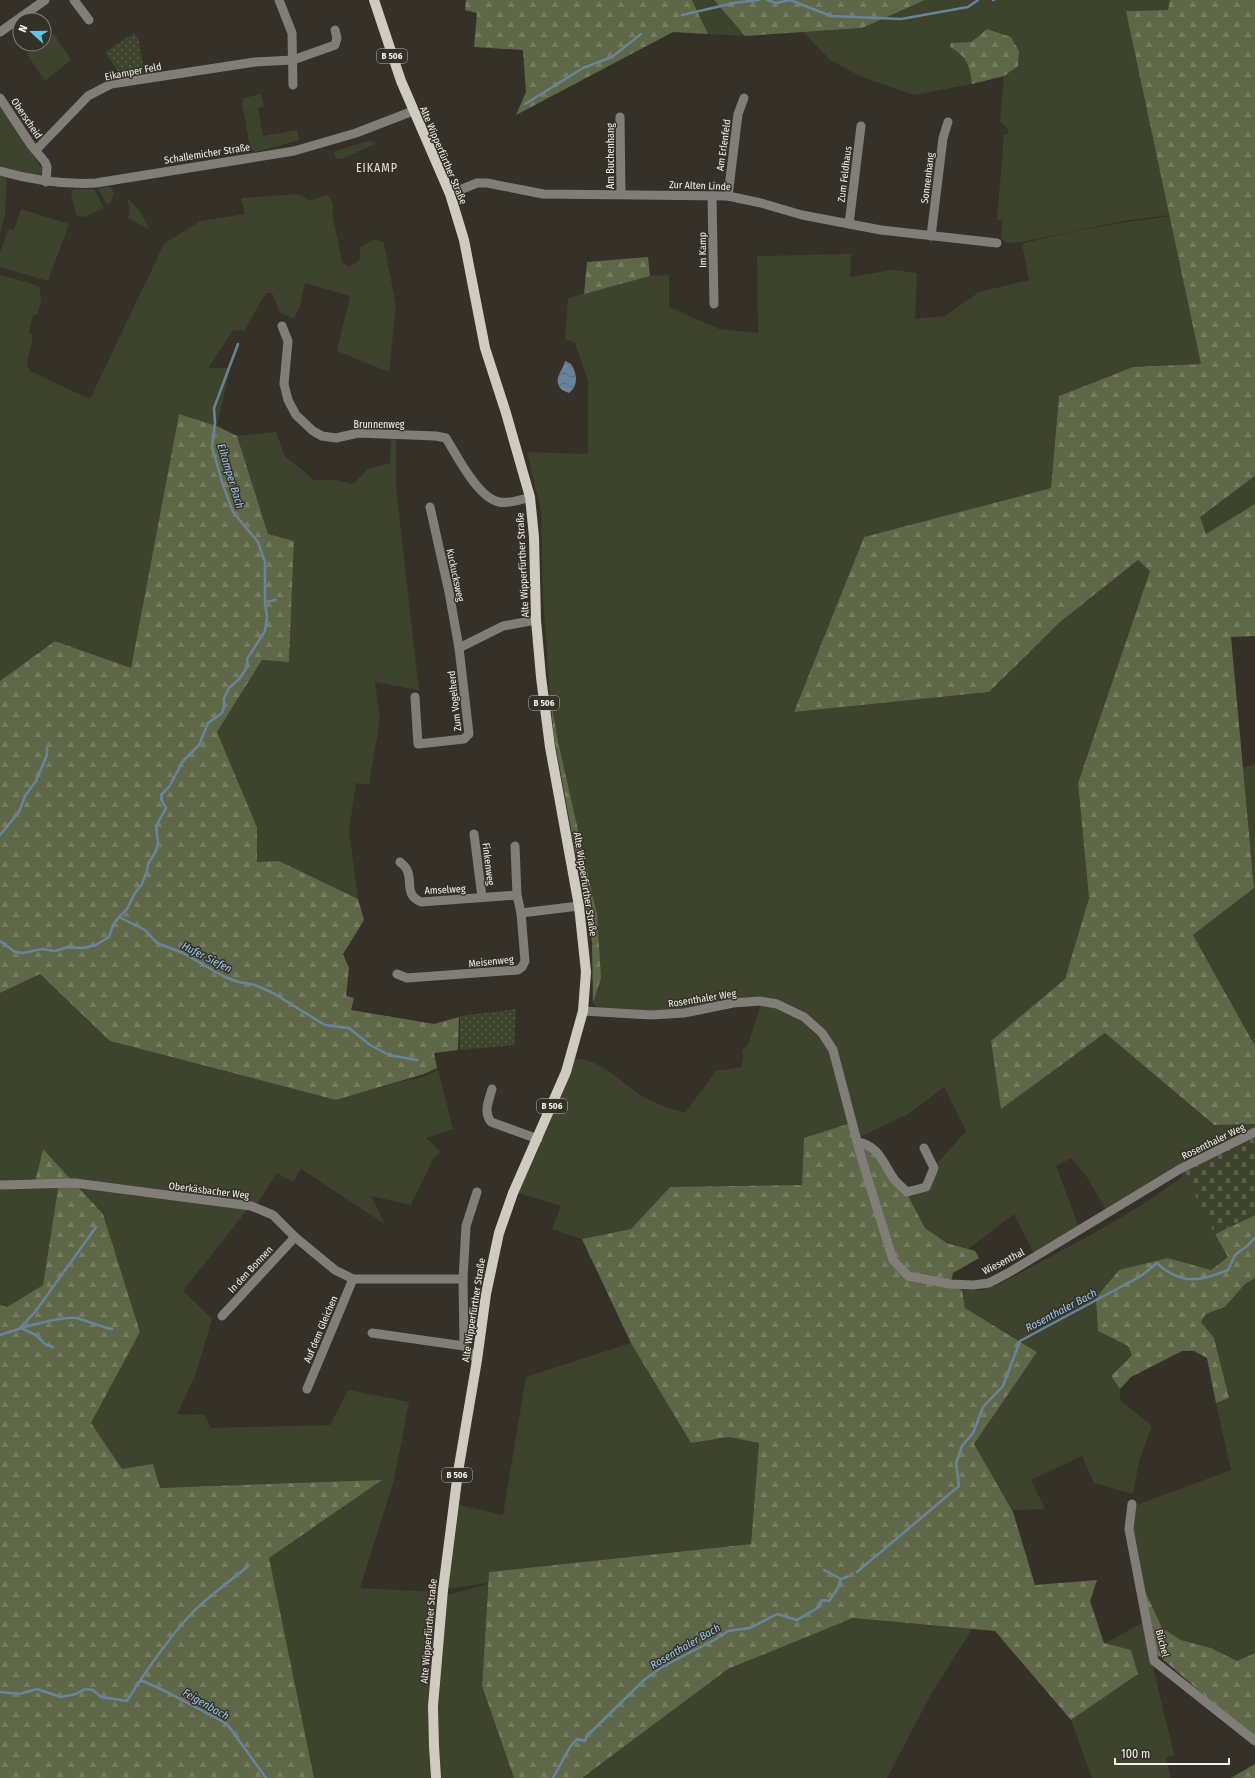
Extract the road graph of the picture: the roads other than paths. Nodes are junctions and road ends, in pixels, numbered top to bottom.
1 (46, 0) edge
2 (74, 0) edge
3 (279, 0) edge
4 (376, 1) edge
5 (30, 12) edge
6 (89, 20) dead end
7 (12, 24) edge
8 (335, 30) dead end
9 (0, 32) edge
10 (293, 60) junction
11 (294, 84) dead end
12 (0, 98) edge
13 (744, 98) dead end
14 (413, 111) junction
15 (620, 117) dead end
16 (948, 122) dead end
17 (861, 126) dead end
18 (36, 150) junction
19 (0, 171) edge
20 (46, 182) junction
21 (450, 194) junction
22 (621, 194) junction
23 (712, 196) junction
24 (728, 196) junction
25 (849, 224) junction
26 (931, 236) junction
27 (997, 243) dead end
28 (714, 304) dead end
29 (282, 326) dead end
30 (530, 497) junction
31 (430, 507) dead end
32 (536, 620) junction
33 (459, 648) junction
34 (415, 697) dead end
35 (474, 834) dead end
36 (515, 846) dead end
37 (400, 862) dead end
38 (517, 895) junction
39 (482, 897) junction
40 (579, 906) junction
41 (521, 913) junction
42 (397, 974) dead end
43 (752, 1002) joint
44 (583, 1011) junction
45 (492, 1089) dead end
46 (1255, 1132) edge
47 (538, 1139) junction
48 (858, 1142) junction
49 (924, 1148) dead end
50 (1180, 1169) joint
51 (0, 1185) edge
52 (477, 1192) dead end
53 (295, 1237) junction
54 (353, 1279) junction
55 (463, 1279) junction
56 (222, 1316) dead end
57 (372, 1333) dead end
58 (464, 1346) junction
59 (477, 1360) junction
60 (307, 1388) dead end
61 (1132, 1504) dead end
62 (1255, 1741) edge
63 (436, 1778) edge

1 - 5 street
2 - 6 street
3 - 10 street
4 - 14 main road, Alte Wipperfürther Straße / B 506
7 - 9 street
8 - 10 street, Eikamper Feld
10 - 11 street
10 - 18 street, Eikamper Feld
12 - 18 street, Oberscheid
13 - 24 street, Am Erlenfeld
14 - 20 street, Schallemicher Straße
14 - 21 main road, Alte Wipperfürther Straße / B 506
15 - 22 street, Am Buchenhang
16 - 26 street, Sonnenhang
17 - 25 street, Zum Feldhaus
18 - 20 street
19 - 20 street, Schallemicher Straße
21 - 22 street, Zur Alten Linde
21 - 30 main road, Alte Wipperfürther Straße / B 506
22 - 23 street, Zur Alten Linde
23 - 24 street, Zur Alten Linde
23 - 28 street, Im Kamp
24 - 25 street, Zur Alten Linde
25 - 26 street, Zur Alten Linde
26 - 27 street, Zur Alten Linde
29 - 30 street, Brunnenweg
30 - 32 main road, Alte Wipperfürther Straße / B 506
31 - 33 street, Kuckucksweg
32 - 33 street
32 - 40 main road, Alte Wipperfürther Straße / B 506
33 - 34 street, Zum Vogelherd
35 - 39 street, Finkenweg
36 - 38 street
37 - 39 street, Amselweg
38 - 39 street, Amselweg
38 - 41 street
40 - 41 street
40 - 44 main road, Alte Wipperfürther Straße / B 506
41 - 42 street, Meisenweg
43 - 44 street, Rosenthaler Weg
43 - 48 street, Wiesenthal
44 - 47 main road, Alte Wipperfürther Straße / B 506
45 - 47 street
46 - 50 street, Rosenthaler Weg
47 - 59 main road, Alte Wipperfürther Straße / B 506
48 - 49 street
48 - 50 street, Wiesenthal
51 - 53 street, Oberkäsbacher Weg
52 - 55 street
53 - 54 street, Oberkäsbacher Weg
53 - 56 street, In den Bonnen
54 - 55 street, Oberkäsbacher Weg
54 - 60 street, Auf dem Gleichen
55 - 58 street
57 - 58 street
58 - 59 street
59 - 63 main road, Alte Wipperfürther Straße / B 506
61 - 62 street, Büchel

